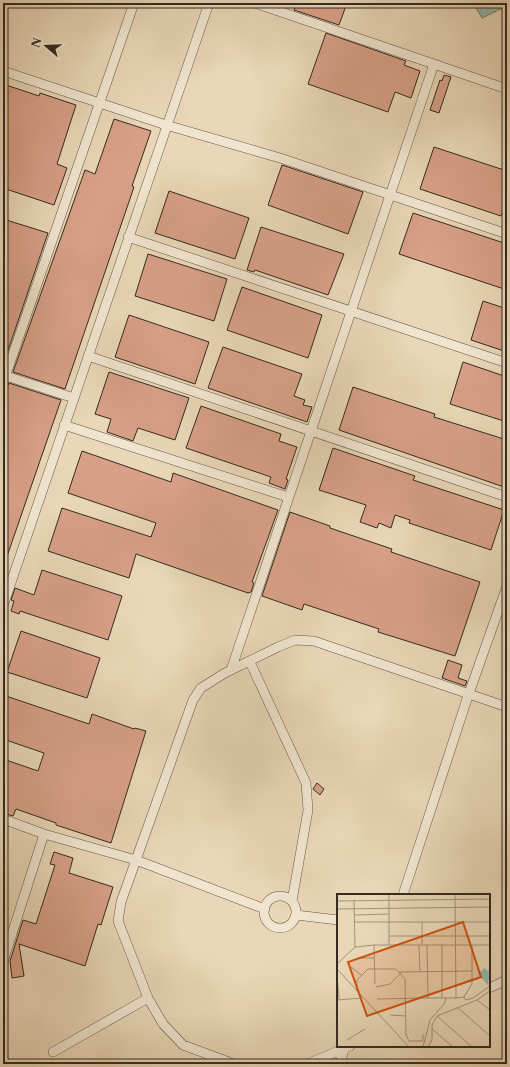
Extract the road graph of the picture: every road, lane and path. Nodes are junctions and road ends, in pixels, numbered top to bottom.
1 (134, 3) edge
2 (209, 3) edge
3 (255, 3) edge
4 (434, 64) junction
5 (3, 71) edge
6 (507, 89) edge
7 (100, 103) junction
8 (166, 125) junction
9 (391, 196) junction
10 (507, 234) edge
11 (128, 238) junction
12 (351, 311) junction
13 (88, 356) junction
14 (507, 363) edge
15 (4, 378) edge
16 (74, 398) junction
17 (64, 425) junction
18 (310, 431) junction
19 (288, 497) junction
20 (507, 497) edge
21 (507, 586) edge
22 (3, 606) edge
23 (250, 662) junction
24 (231, 670) junction
25 (469, 693) junction
26 (507, 707) edge
27 (3, 819) edge
28 (44, 834) junction
29 (136, 860) junction
30 (403, 894) edge
31 (292, 901) junction
32 (265, 908) junction
33 (296, 915) junction
34 (337, 920) edge
35 (3, 962) edge
36 (507, 980) edge
37 (490, 988) edge
38 (148, 998) junction
39 (347, 1047) edge
40 (53, 1052) dead end
41 (234, 1064) edge
42 (307, 1064) edge
43 (340, 1064) edge

1 - 7 lane
2 - 8 lane
3 - 4 lane
4 - 6 lane
4 - 9 lane
5 - 7 lane
7 - 8 lane
7 - 15 lane
8 - 9 lane
8 - 11 lane
9 - 10 lane
9 - 12 lane
11 - 12 lane
11 - 13 lane
12 - 14 lane
12 - 18 lane
13 - 16 lane
13 - 18 lane
15 - 16 lane
16 - 17 lane
17 - 19 lane
17 - 22 lane
18 - 19 lane
18 - 20 lane
19 - 24 lane
21 - 25 lane
23 - 24 lane
23 - 25 lane
23 - 31 lane
24 - 29 lane
25 - 26 lane
25 - 30 lane
27 - 28 lane
28 - 29 lane
28 - 35 lane
29 - 32 lane
29 - 38 lane
31 - 32 lane
31 - 33 lane
32 - 33 lane
33 - 34 lane
36 - 37 lane
38 - 40 lane
38 - 41 lane
39 - 42 lane
39 - 43 lane

